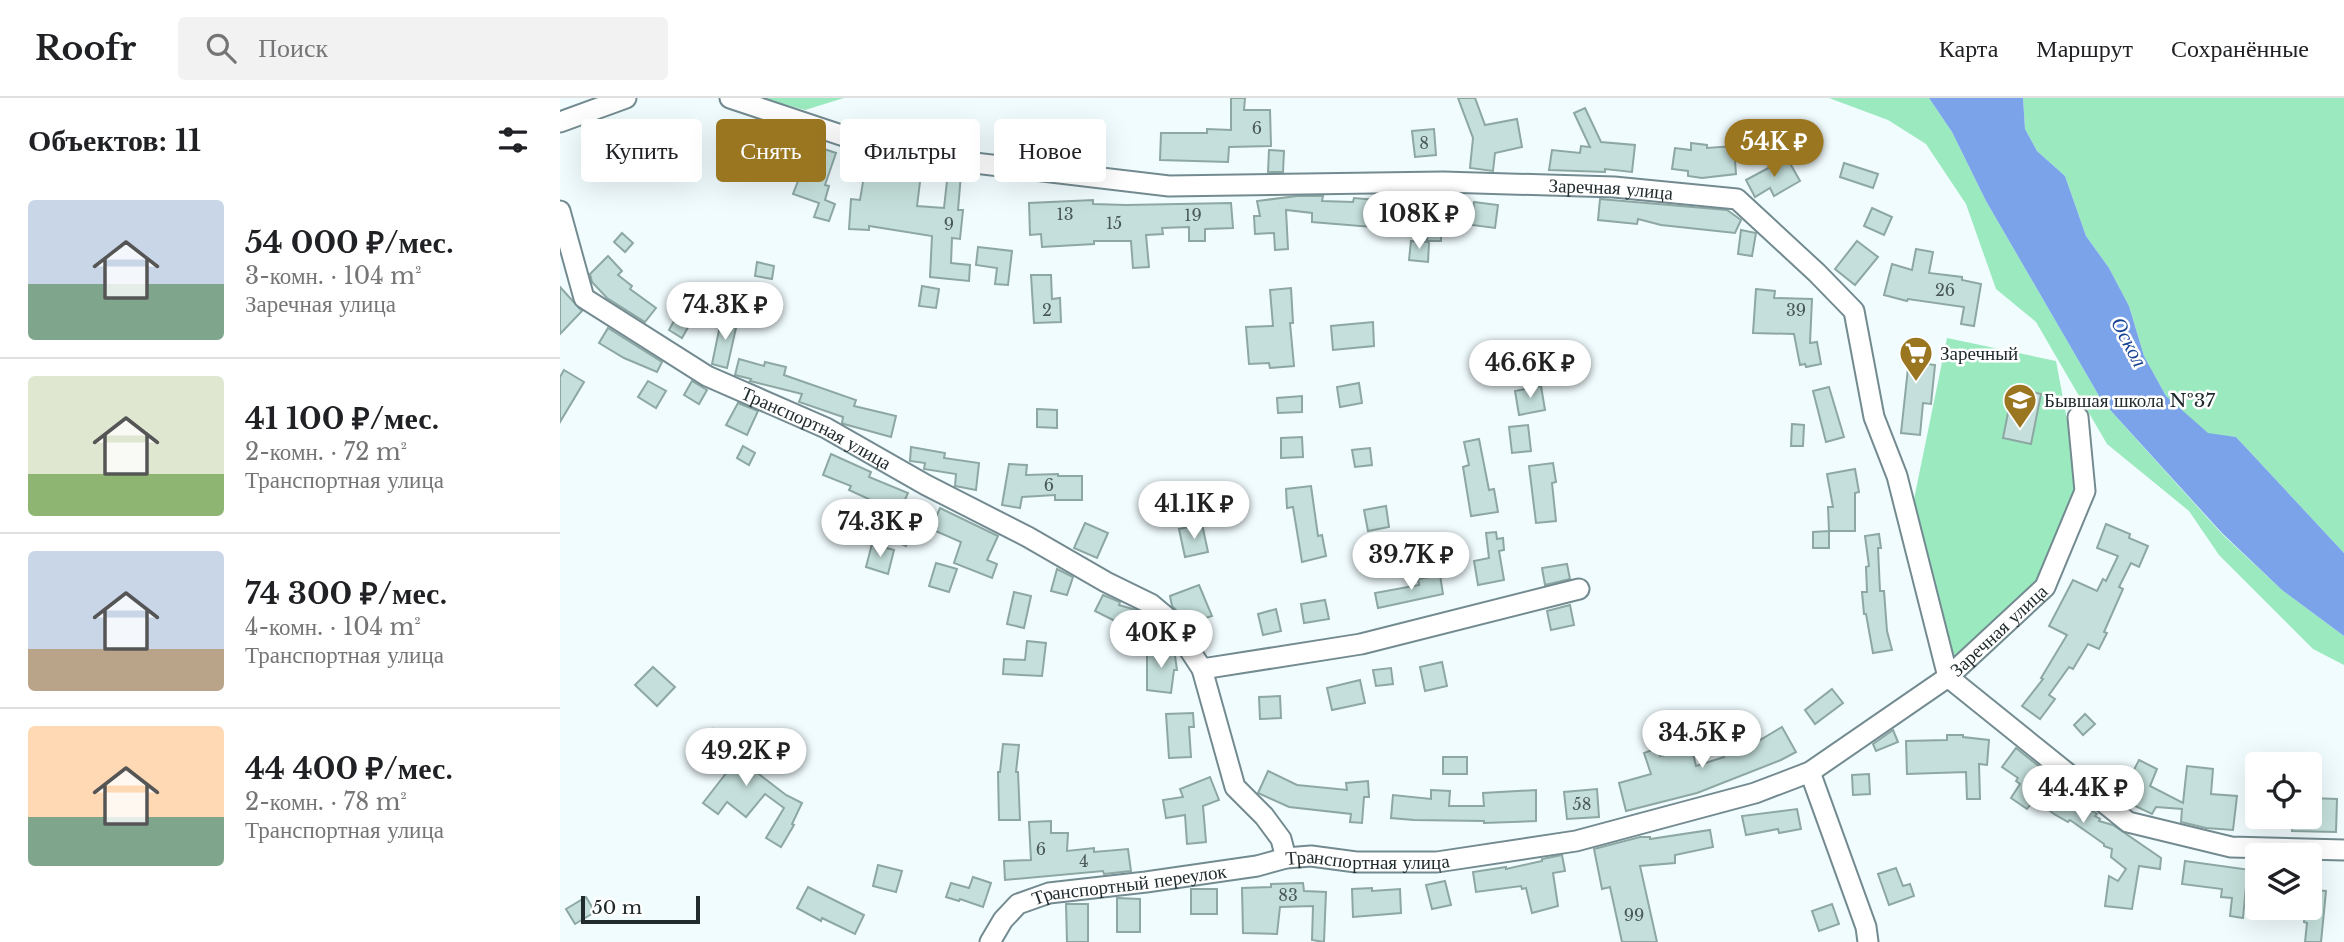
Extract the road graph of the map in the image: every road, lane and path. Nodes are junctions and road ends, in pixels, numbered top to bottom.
1 (626, 98) edge
2 (730, 98) edge
3 (560, 121) edge
4 (560, 211) edge
5 (2078, 417) dead end
6 (1579, 589) dead end
7 (1202, 669) junction
8 (1948, 677) junction
9 (1810, 772) junction
10 (2344, 850) edge
11 (1286, 858) junction
12 (990, 942) edge
13 (1868, 942) edge

1 - 3 street
2 - 8 street, Заречная улица
4 - 7 street, Транспортная улица
5 - 8 street, Заречная улица
6 - 7 street
7 - 11 street, Транспортная улица
8 - 9 street, Транспортная улица
8 - 10 street
9 - 11 street, Транспортная улица
9 - 13 street
11 - 12 street, Транспортный переулок

